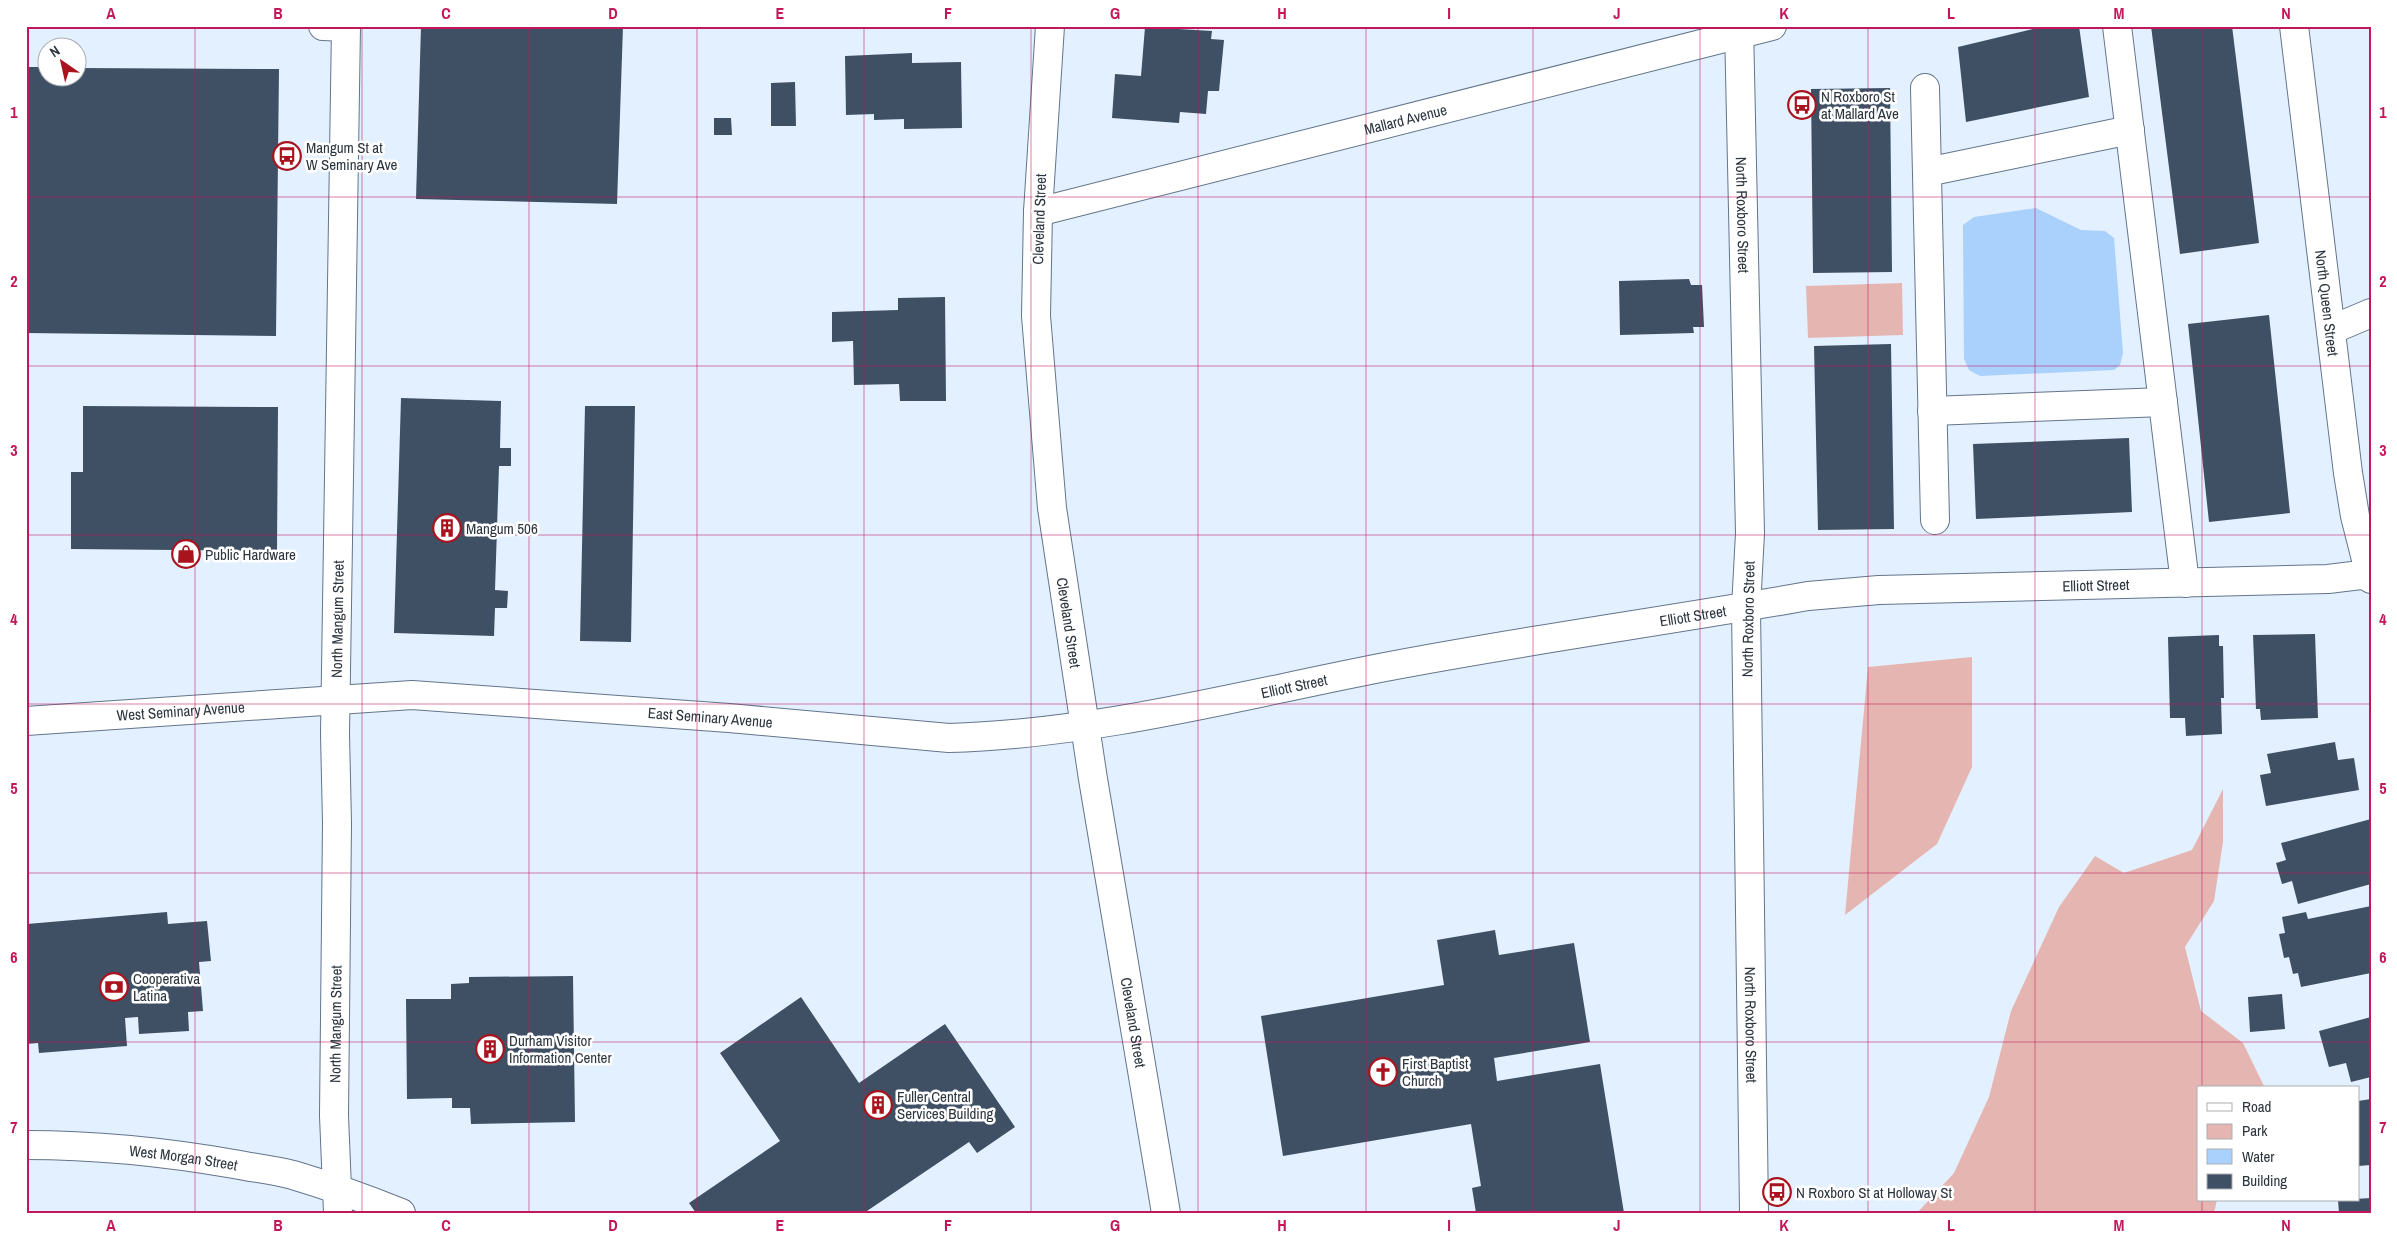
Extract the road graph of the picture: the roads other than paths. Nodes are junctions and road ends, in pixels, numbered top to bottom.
1 (338, 26) edge
2 (1050, 26) edge
3 (1772, 26) edge
4 (2117, 26) edge
5 (2294, 26) edge
6 (1739, 30) edge
7 (1925, 88) dead end
8 (2130, 130) junction
9 (1927, 172) junction
10 (1038, 212) junction
11 (2371, 313) edge
12 (2331, 330) junction
13 (2163, 402) junction
14 (1932, 411) junction
15 (1935, 520) dead end
16 (2370, 576) edge
17 (2185, 583) junction
18 (1746, 608) junction
19 (336, 700) junction
20 (26, 721) edge
21 (1085, 724) junction
22 (26, 1145) edge
23 (338, 1201) edge
24 (401, 1213) edge
25 (1166, 1213) edge
26 (1754, 1213) edge

1 - 19 street, North Mangum Street
2 - 10 street, Cleveland Street
3 - 6 street, Mallard Avenue
4 - 8 street
5 - 12 street, North Queen Street
6 - 10 street, Mallard Avenue
6 - 18 street, North Roxboro Street
7 - 9 street
8 - 9 street
8 - 13 street
9 - 14 street
10 - 21 street, Cleveland Street
11 - 12 street
12 - 16 street, North Queen Street
13 - 14 street
13 - 17 street
14 - 15 street
16 - 17 street, Elliott Street
17 - 18 street, Elliott Street
18 - 21 street, Elliott Street
18 - 26 street, North Roxboro Street
19 - 20 street, West Seminary Avenue
19 - 21 street, East Seminary Avenue
19 - 23 street, North Mangum Street
21 - 25 street, Cleveland Street
22 - 23 street, West Morgan Street
23 - 24 street, West Morgan Street

